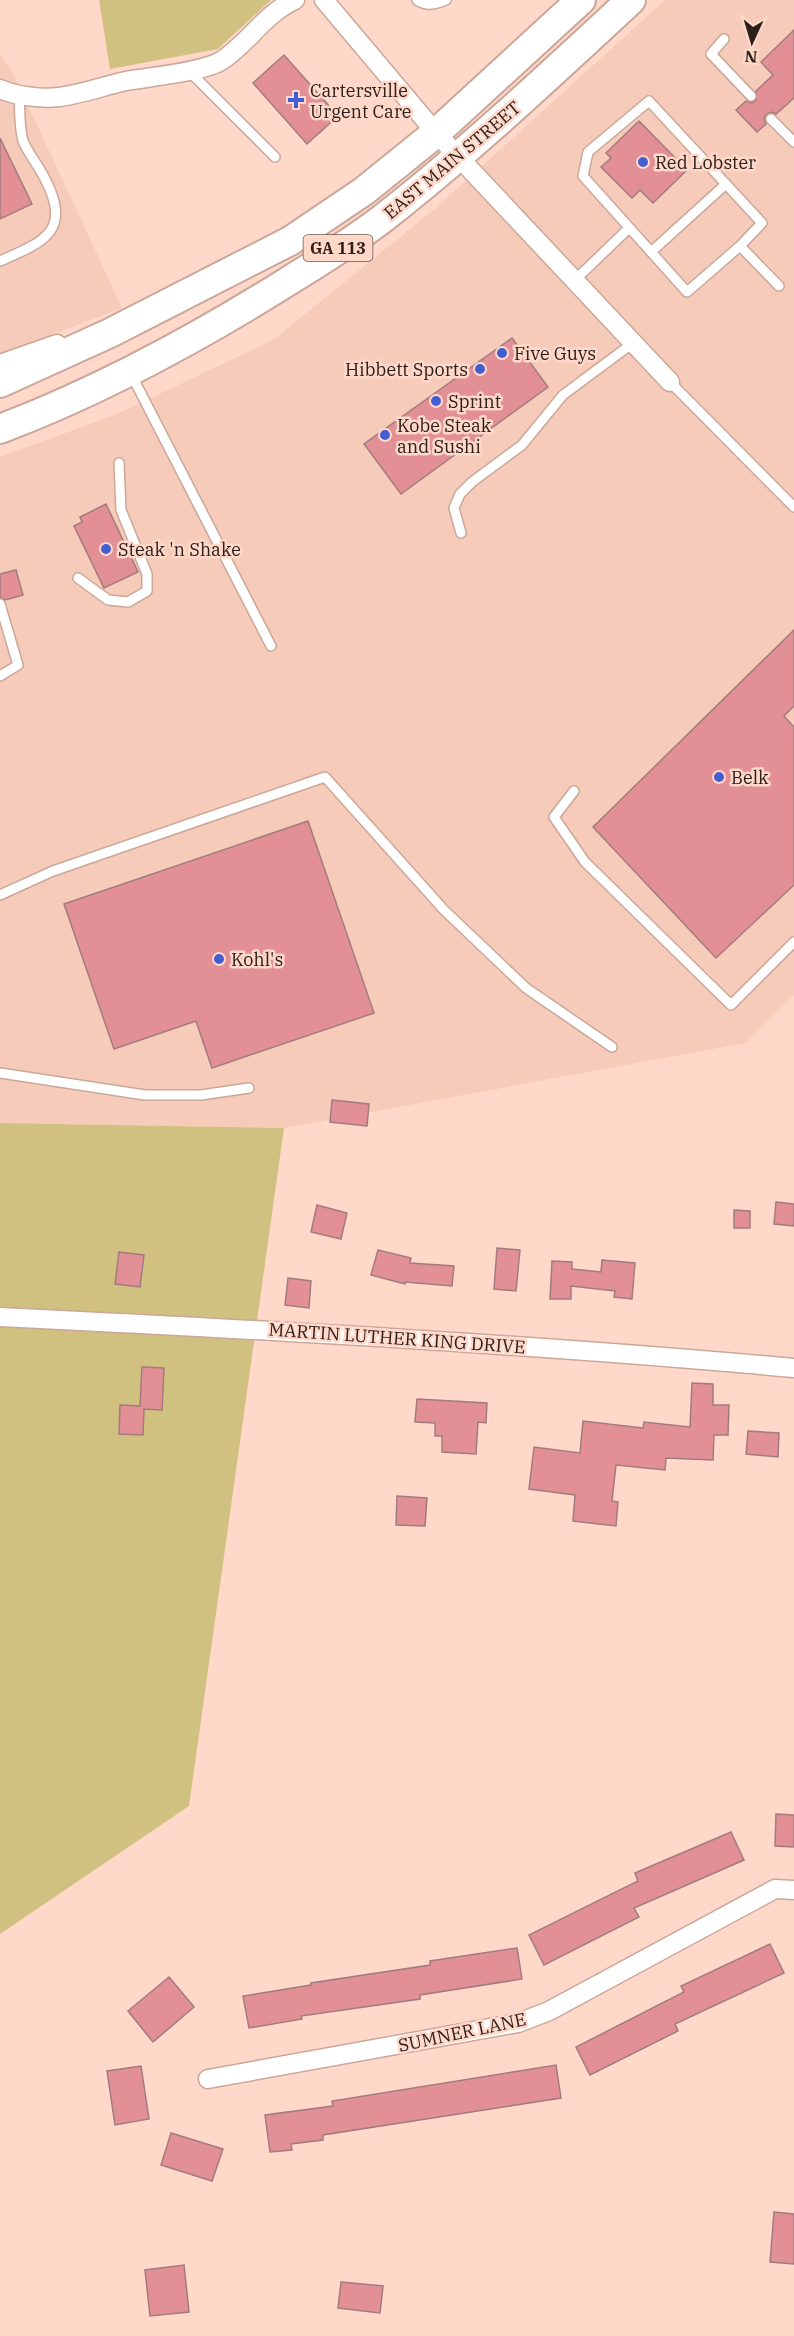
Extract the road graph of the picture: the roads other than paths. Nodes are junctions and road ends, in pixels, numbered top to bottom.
1 (295, 0) edge
2 (324, 0) edge
3 (417, 0) edge
4 (446, 0) edge
5 (581, 0) edge
6 (631, 0) edge
7 (724, 39) dead end
8 (188, 70) junction
9 (0, 89) edge
10 (19, 94) junction
11 (751, 96) dead end
12 (771, 119) dead end
13 (436, 133) junction
14 (794, 142) edge
15 (275, 157) dead end
16 (458, 157) junction
17 (726, 184) junction
18 (630, 228) junction
19 (740, 246) junction
20 (651, 252) junction
21 (0, 261) edge
22 (574, 281) junction
23 (779, 286) dead end
24 (110, 333) junction
25 (633, 343) junction
26 (0, 364) edge
27 (130, 371) junction
28 (670, 382) joint
29 (0, 383) edge
30 (0, 429) edge
31 (118, 463) dead end
32 (794, 507) edge
33 (461, 533) dead end
34 (78, 578) dead end
35 (0, 604) edge
36 (271, 646) dead end
37 (0, 676) edge
38 (574, 791) dead end
39 (0, 894) edge
40 (794, 942) edge
41 (612, 1047) dead end
42 (0, 1073) edge
43 (249, 1088) dead end
44 (0, 1317) edge
45 (794, 1368) edge
46 (794, 1890) edge
47 (208, 2079) dead end

1 - 8 street
2 - 13 street
3 - 4 lane
5 - 13 main road, EAST MAIN STREET / GA 113
6 - 16 main road, EAST MAIN STREET / GA 113
7 - 11 lane
8 - 10 street
8 - 15 lane
9 - 10 street
10 - 21 lane
12 - 14 lane
13 - 16 street
13 - 24 main road, EAST MAIN STREET / GA 113
16 - 22 street
16 - 27 main road, EAST MAIN STREET / GA 113
17 - 18 lane
17 - 19 lane
17 - 20 lane
18 - 20 lane
18 - 22 lane
19 - 20 lane
19 - 23 lane
22 - 25 street
24 - 26 street
24 - 29 main road, EAST MAIN STREET / GA 113
25 - 28 street
25 - 33 lane
27 - 30 main road, EAST MAIN STREET / GA 113
27 - 36 lane
28 - 32 lane
31 - 34 lane
35 - 37 lane
38 - 40 lane
39 - 41 lane
42 - 43 lane
44 - 45 street, MARTIN LUTHER KING DRIVE
46 - 47 street, SUMNER LANE

